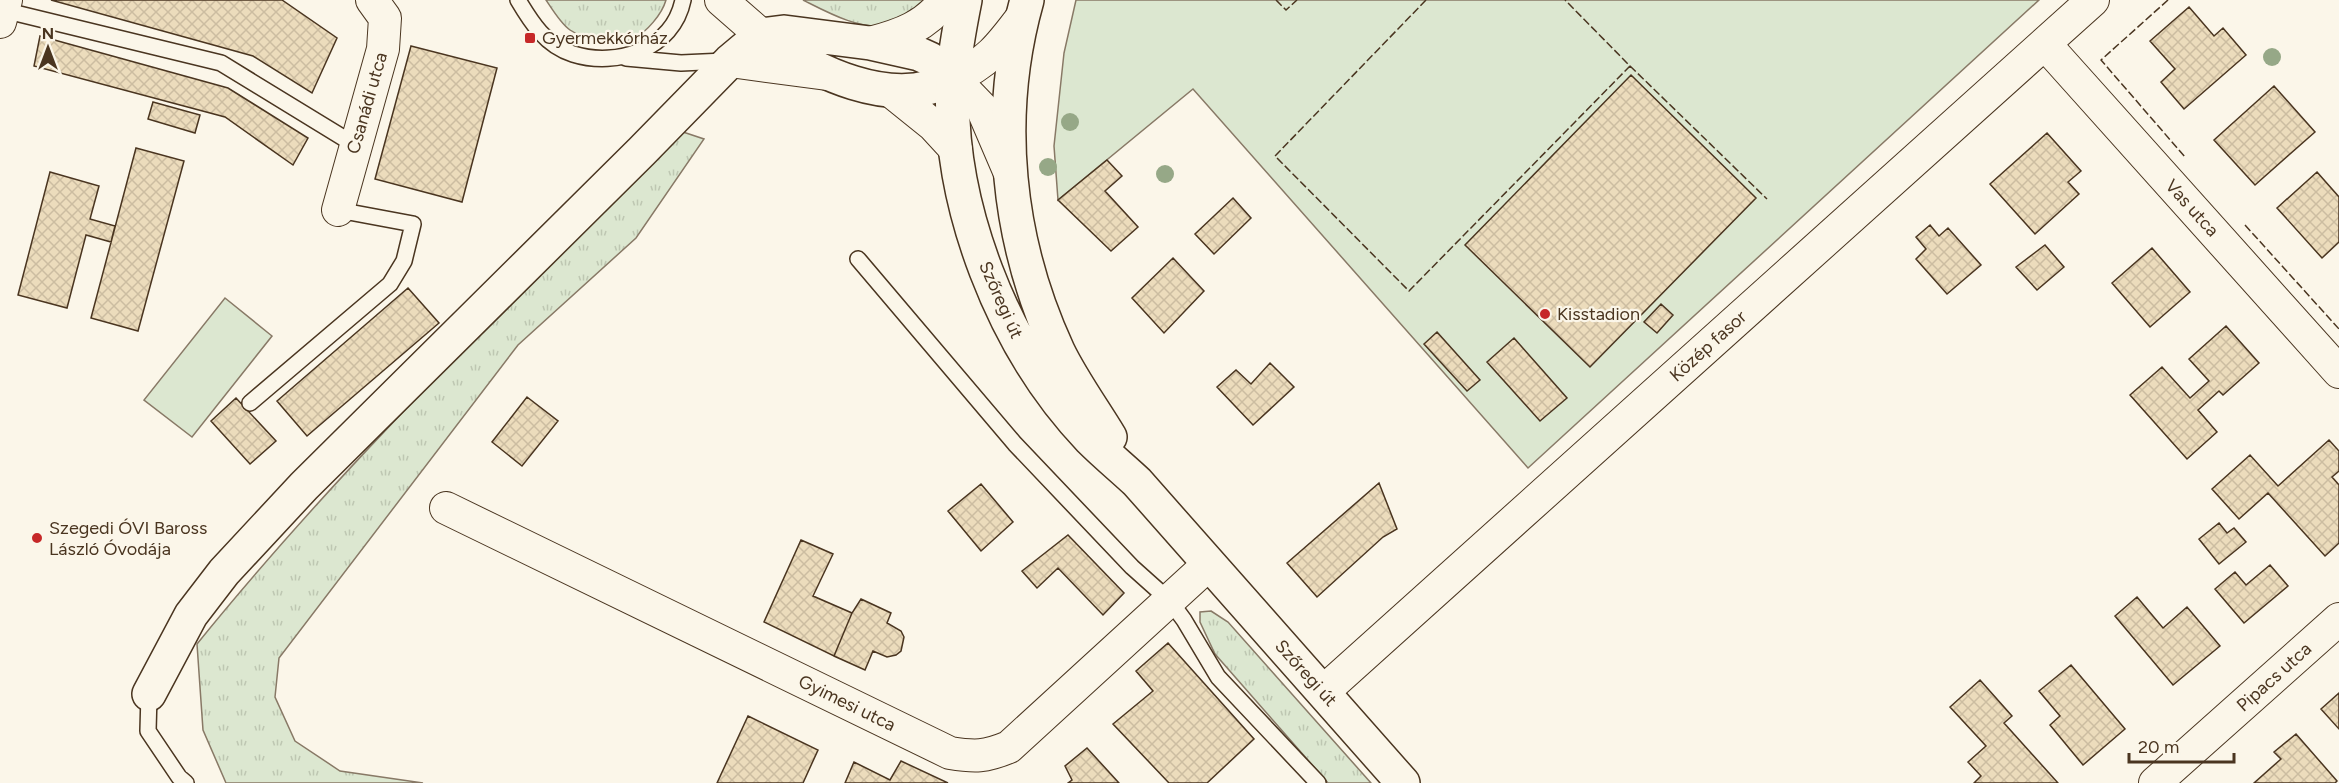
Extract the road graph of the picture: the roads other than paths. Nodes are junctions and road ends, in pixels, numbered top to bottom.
1 (372, 0) edge
2 (518, 0) edge
3 (683, 0) edge
4 (721, 0) edge
5 (945, 0) edge
6 (965, 0) edge
7 (2093, 0) edge
8 (1024, 9) edge
9 (3, 11) edge
10 (761, 35) junction
11 (870, 44) junction
12 (2044, 44) junction
13 (624, 57) junction
14 (730, 61) junction
15 (831, 75) junction
16 (953, 78) junction
17 (892, 92) junction
18 (355, 145) junction
19 (956, 150) junction
20 (1009, 172) junction
21 (338, 210) joint
22 (858, 259) dead end
23 (2339, 372) edge
24 (250, 403) dead end
25 (1137, 482) junction
26 (446, 508) dead end
27 (1209, 564) junction
28 (1170, 602) junction
29 (2339, 619) edge
30 (1323, 692) junction
31 (149, 694) joint
32 (186, 783) edge
33 (1318, 783) edge
34 (1403, 783) edge
35 (2155, 783) edge

1 - 18 street, Csanádi utca
2 - 13 lane
3 - 13 lane
4 - 10 street
5 - 11 street
6 - 16 main road
7 - 12 street, Közép fasor
8 - 16 street, Szőregi út
8 - 20 main road, Szőregi út
9 - 18 lane
10 - 11 main road
10 - 14 main road
10 - 15 main road
11 - 16 main road
12 - 23 street, Vas utca
12 - 30 street, Közép fasor
13 - 14 lane
14 - 15 street
14 - 31 main road
15 - 17 main road
16 - 17 main road
16 - 19 main road, Szőregi út
16 - 20 street, Szőregi út
17 - 19 street
18 - 21 street, Csanádi utca
19 - 25 main road, Szőregi út
20 - 25 main road, Szőregi út
21 - 24 lane
22 - 28 lane
25 - 27 main road, Szőregi út
26 - 28 street, Gyimesi utca
27 - 28 street, Gyimesi utca
27 - 30 main road, Szőregi út
28 - 33 lane
29 - 35 street, Pipacs utca
30 - 34 main road, Szőregi út
31 - 32 lane

